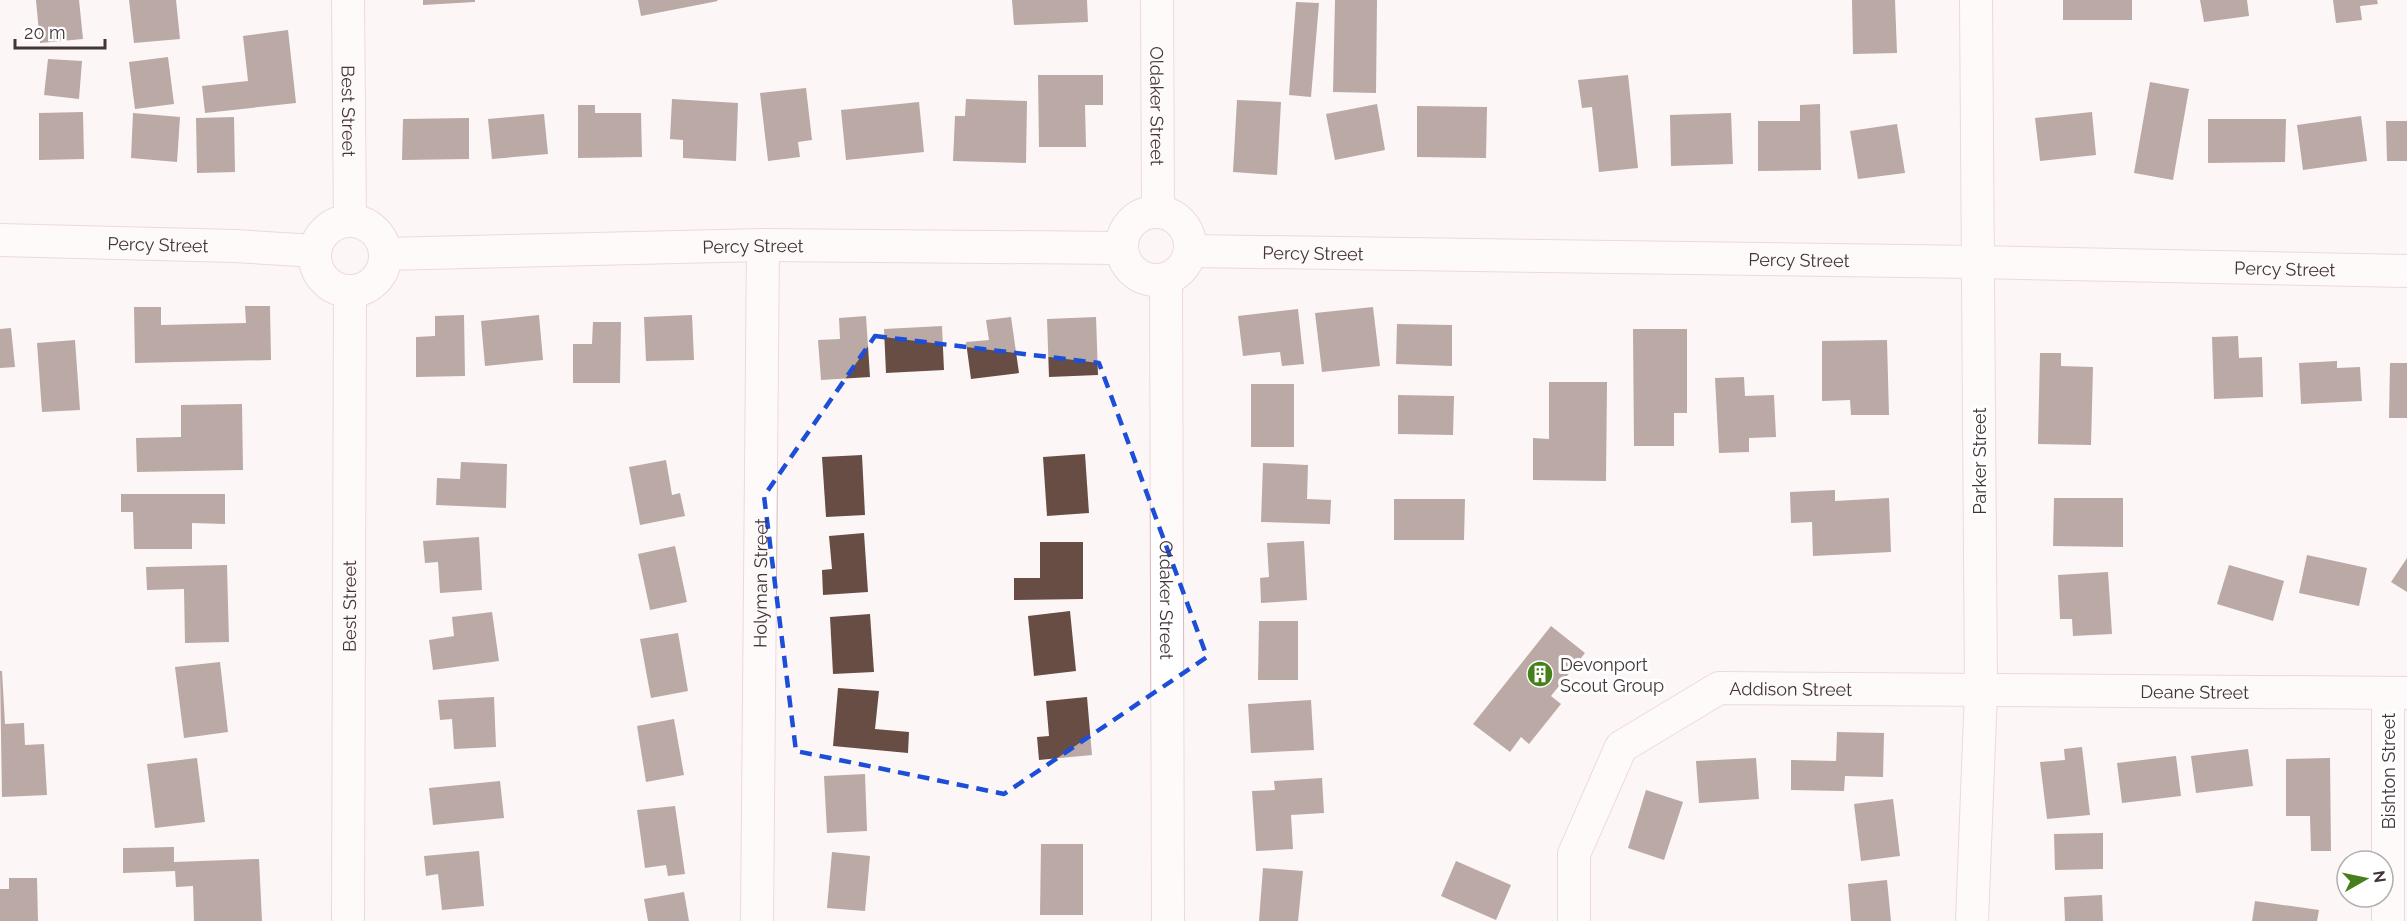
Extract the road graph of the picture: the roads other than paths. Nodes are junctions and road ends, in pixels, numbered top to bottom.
1 (348, 0) edge
2 (1158, 0) edge
3 (1976, 0) edge
4 (1158, 212) junction
5 (350, 221) junction
6 (0, 240) edge
7 (763, 245) junction
8 (1121, 248) junction
9 (315, 251) junction
10 (1190, 251) junction
11 (385, 254) junction
12 (1978, 262) junction
13 (2407, 271) edge
14 (1166, 279) junction
15 (350, 291) junction
16 (1981, 691) junction
17 (2398, 693) edge
18 (348, 921) edge
19 (757, 921) edge
20 (1168, 921) edge
21 (1574, 921) edge
22 (1972, 921) edge
23 (2388, 921) edge

1 - 5 street, Best Street
2 - 4 street, Oldaker Street
3 - 12 street, Parker Street
4 - 8 street
4 - 10 street
5 - 9 street
5 - 11 street
6 - 9 street, Percy Street
7 - 8 street, Percy Street
7 - 11 street, Percy Street
7 - 19 street, Holyman Street
8 - 14 street
9 - 15 street
10 - 12 street, Percy Street
10 - 14 street
11 - 15 street
12 - 13 street, Percy Street
12 - 16 street, Parker Street
14 - 20 street, Oldaker Street
15 - 18 street, Best Street
16 - 17 street, Deane Street
16 - 21 street, Addison Street
16 - 22 street, Parker Street
17 - 23 street, Bishton Street

